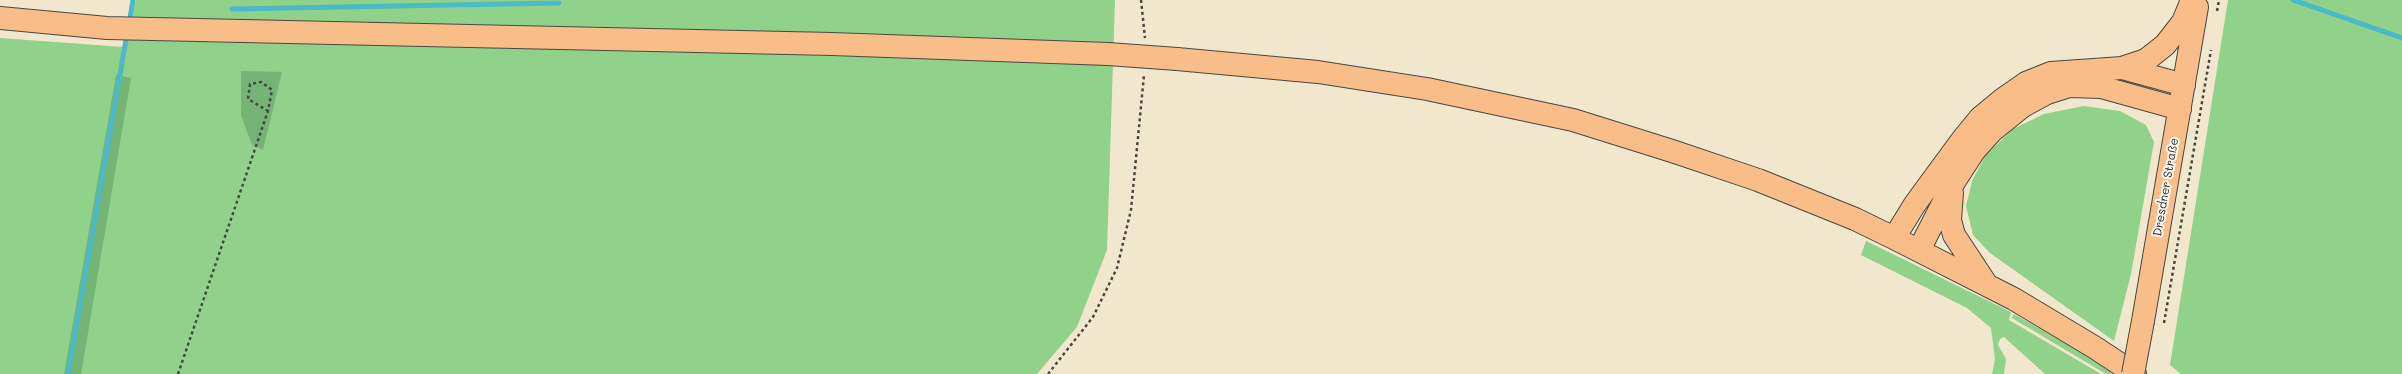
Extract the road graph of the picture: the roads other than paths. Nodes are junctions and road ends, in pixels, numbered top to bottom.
1 (2192, 0) edge
2 (2198, 0) edge
3 (0, 18) edge
4 (2122, 68) junction
5 (2184, 85) junction
6 (2180, 109) junction
7 (1954, 182) junction
8 (1894, 238) junction
9 (1919, 250) junction
10 (1987, 285) junction
11 (2134, 374) edge

1 - 4 main road
2 - 5 main road, Dresdner Straße
3 - 8 main road, bridge
4 - 5 main road
4 - 8 main road
5 - 6 main road, Dresdner Straße
6 - 7 main road
6 - 11 main road, Dresdner Straße, bridge
7 - 9 main road
7 - 10 main road
8 - 9 main road
9 - 10 main road
10 - 11 main road

